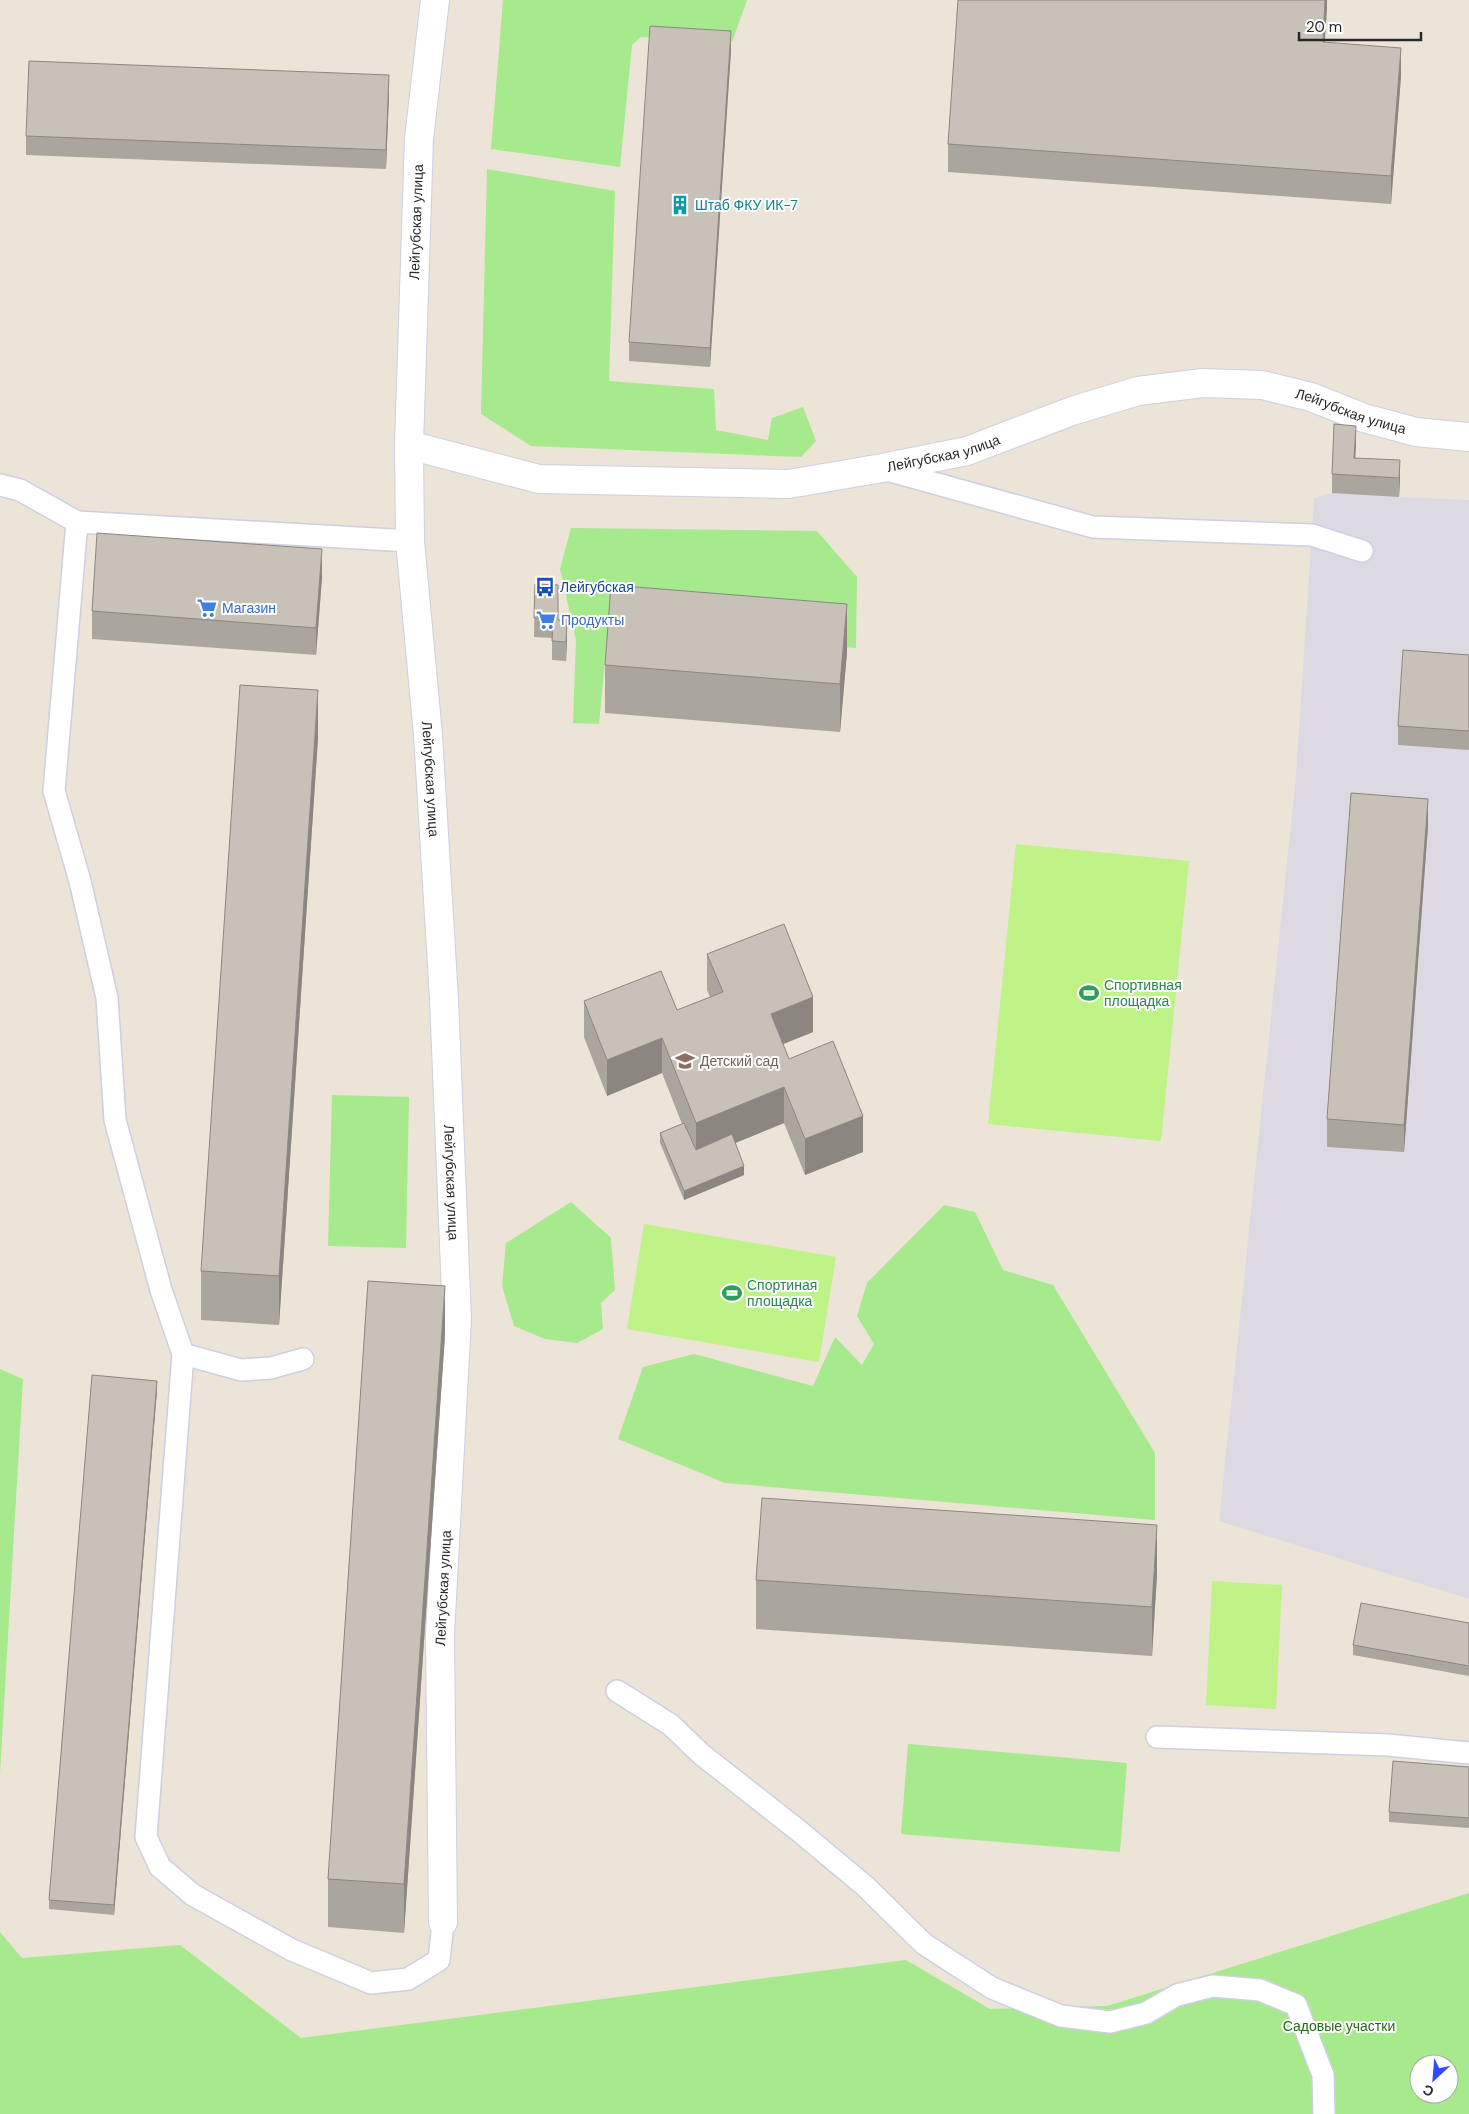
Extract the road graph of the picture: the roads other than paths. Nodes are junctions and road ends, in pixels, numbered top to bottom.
1 (435, 0) edge
2 (1469, 437) edge
3 (409, 445) junction
4 (882, 468) junction
5 (0, 484) edge
6 (78, 522) junction
7 (410, 541) junction
8 (1362, 551) dead end
9 (183, 1354) junction
10 (303, 1359) dead end
11 (617, 1691) dead end
12 (1157, 1737) dead end
13 (1469, 1754) edge
14 (444, 1922) joint
15 (1324, 2114) edge

1 - 3 street, Лейгубская улица
2 - 4 street, Лейгубская улица
3 - 4 street, Лейгубская улица
3 - 7 street, Лейгубская улица
4 - 8 lane
5 - 6 lane
6 - 7 lane
6 - 9 lane
7 - 14 street, Лейгубская улица
9 - 10 lane
9 - 14 lane
11 - 15 lane
12 - 13 lane

